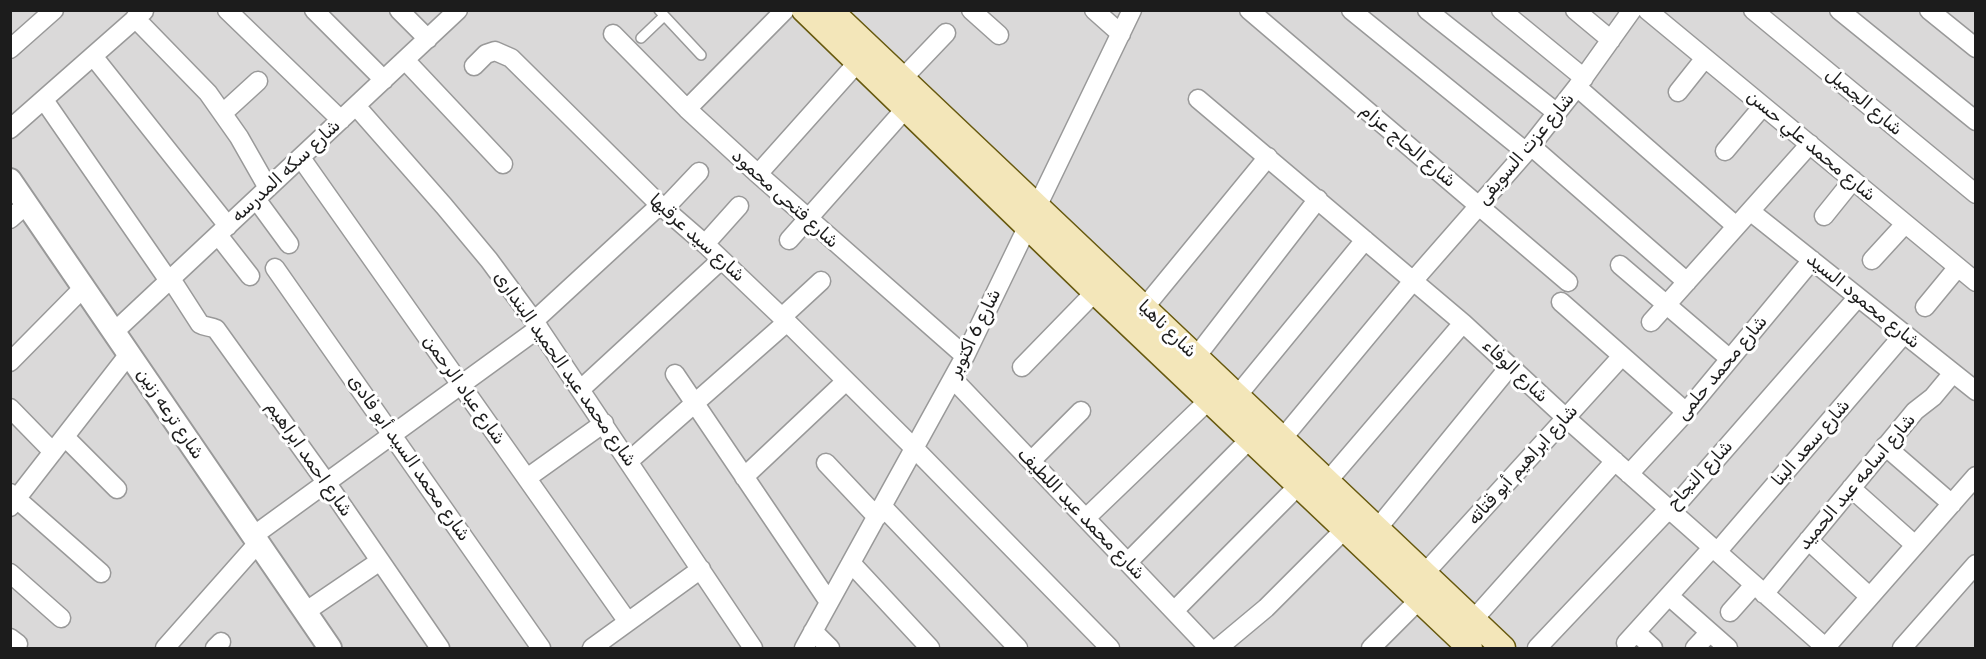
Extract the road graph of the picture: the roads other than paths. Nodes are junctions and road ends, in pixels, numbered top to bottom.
1 (54, 10) edge
2 (227, 10) edge
3 (314, 10) edge
4 (399, 10) edge
5 (458, 10) edge
6 (785, 10) edge
7 (804, 10) edge
8 (971, 10) edge
9 (1094, 10) edge
10 (1132, 10) edge
11 (1249, 10) edge
12 (1351, 10) edge
13 (1427, 10) edge
14 (1501, 10) edge
15 (1575, 10) edge
16 (1632, 10) edge
17 (1647, 10) edge
18 (1753, 10) edge
19 (1839, 10) edge
20 (1929, 10) edge
21 (661, 13) edge
22 (140, 14) edge
23 (834, 22) edge
24 (946, 33) dead end
25 (613, 34) dead end
26 (1121, 34) junction
27 (999, 35) dead end
28 (641, 38) dead end
29 (428, 39) junction
30 (1611, 40) junction
31 (1976, 48) edge
32 (10, 49) edge
33 (93, 56) junction
34 (701, 56) dead end
35 (1705, 58) junction
36 (405, 60) junction
37 (858, 62) junction
38 (474, 66) dead end
39 (903, 78) junction
40 (384, 80) junction
41 (258, 81) dead end
42 (1580, 83) junction
43 (1678, 92) dead end
44 (1198, 99) dead end
45 (44, 100) junction
46 (356, 106) junction
47 (1763, 106) junction
48 (906, 108) junction
49 (687, 109) junction
50 (223, 113) junction
51 (1557, 113) junction
52 (341, 120) junction
53 (1976, 121) edge
54 (10, 129) edge
55 (1810, 144) junction
56 (1528, 149) junction
57 (1725, 151) dead end
58 (1268, 157) junction
59 (301, 158) junction
60 (504, 164) dead end
61 (699, 172) dead end
62 (758, 174) junction
63 (10, 180) edge
64 (1853, 180) junction
65 (262, 194) junction
66 (1976, 194) edge
67 (1318, 199) junction
68 (739, 206) dead end
69 (1479, 206) junction
70 (662, 207) junction
71 (19, 211) edge
72 (1750, 211) junction
73 (1032, 216) junction
74 (1824, 216) dead end
75 (807, 220) junction
76 (1905, 224) junction
77 (1736, 226) junction
78 (223, 230) junction
79 (789, 240) dead end
80 (1365, 240) junction
81 (289, 244) dead end
82 (705, 244) junction
83 (721, 260) junction
84 (1812, 260) junction
85 (1872, 260) dead end
86 (1620, 265) dead end
87 (1958, 267) junction
88 (275, 268) dead end
89 (250, 276) dead end
90 (170, 280) junction
91 (820, 281) dead end
92 (1413, 281) junction
93 (1568, 282) dead end
94 (1687, 282) junction
95 (1976, 282) edge
96 (84, 287) junction
97 (1095, 292) junction
98 (1858, 297) junction
99 (1561, 302) dead end
100 (1666, 305) junction
101 (1924, 307) dead end
102 (1144, 308) junction
103 (784, 319) junction
104 (1651, 322) dead end
105 (1463, 323) junction
106 (537, 324) junction
107 (114, 332) junction
108 (1904, 334) junction
109 (129, 354) junction
110 (965, 356) junction
111 (1622, 356) junction
112 (1730, 359) junction
113 (10, 362) edge
114 (1189, 366) junction
115 (1510, 366) junction
116 (1022, 367) dead end
117 (1953, 373) junction
118 (675, 374) dead end
119 (953, 379) junction
120 (846, 381) junction
121 (461, 385) junction
122 (581, 389) junction
123 (1976, 391) edge
124 (1237, 396) junction
125 (1209, 400) junction
126 (695, 403) junction
127 (10, 408) edge
128 (1081, 411) dead end
129 (1686, 412) junction
130 (1566, 418) junction
131 (604, 423) junction
132 (393, 434) junction
133 (65, 437) junction
134 (1250, 439) junction
135 (1282, 439) junction
136 (1885, 446) junction
137 (915, 449) junction
138 (53, 452) junction
139 (628, 461) junction
140 (1031, 461) junction
141 (1615, 461) junction
142 (826, 463) dead end
143 (1629, 474) junction
144 (1976, 476) edge
145 (744, 477) junction
146 (527, 478) junction
147 (326, 482) junction
148 (1328, 482) junction
149 (1299, 485) junction
150 (1851, 488) junction
151 (117, 489) dead end
152 (13, 500) edge
153 (1952, 504) junction
154 (1671, 511) junction
155 (880, 512) junction
156 (1086, 518) junction
157 (1345, 529) junction
158 (1377, 529) junction
159 (255, 540) junction
160 (1809, 540) junction
161 (1916, 545) junction
162 (1715, 550) junction
163 (380, 561) junction
164 (1128, 562) junction
165 (851, 563) junction
166 (1976, 564) edge
167 (701, 569) junction
168 (10, 573) edge
169 (101, 573) dead end
170 (1424, 574) junction
171 (1759, 590) junction
172 (1669, 596) junction
173 (1870, 597) junction
174 (1419, 600) junction
175 (829, 602) junction
176 (1174, 611) junction
177 (305, 612) junction
178 (1731, 612) dead end
179 (61, 618) dead end
180 (1473, 620) junction
181 (628, 622) junction
182 (813, 631) junction
183 (1710, 632) junction
184 (1816, 645) edge
185 (750, 647) edge
186 (1467, 647) edge
187 (165, 648) edge
188 (330, 648) edge
189 (440, 648) edge
190 (541, 648) edge
191 (592, 648) edge
192 (804, 648) edge
193 (830, 648) edge
194 (930, 648) edge
195 (1018, 648) edge
196 (1110, 648) edge
197 (1209, 648) edge
198 (1218, 648) edge
199 (1371, 648) edge
200 (1503, 648) edge
201 (1537, 648) edge
202 (1653, 648) edge
203 (1695, 648) edge
204 (1728, 648) edge
205 (1902, 648) edge

1 - 32 street
2 - 52 street
3 - 40 street
4 - 29 street
5 - 29 street, شارع سكه المدرسه
6 - 49 street
7 - 23 main road, شارع ناهيا
8 - 27 street
9 - 26 street
10 - 26 street, شارع 6 اكتوبر
11 - 69 street, شارع الحاج عزام
12 - 56 street
13 - 51 street
14 - 42 street
15 - 30 street
16 - 30 street, شارع عزت السويفى
17 - 35 street, شارع محمد علي حسن
18 - 66 street, شارع الجميل
19 - 53 street
20 - 31 street
21 - 28 lane
21 - 34 lane
22 - 33 street
22 - 50 street
23 - 37 main road, شارع ناهيا
23 - 39 main road, شارع ناهيا
24 - 39 street
25 - 49 street, شارع فتحى محمود
26 - 73 street, شارع 6 اكتوبر
29 - 36 street, شارع سكه المدرسه
30 - 42 street, شارع عزت السويفى
33 - 45 street
33 - 78 street
35 - 43 street
35 - 47 street, شارع محمد علي حسن
36 - 40 street, شارع سكه المدرسه
36 - 60 street
37 - 48 main road, شارع ناهيا
37 - 62 street
38 - 70 street, شارع سيد عرقبها
39 - 73 main road, شارع ناهيا
40 - 46 street, شارع سكه المدرسه
41 - 50 street
42 - 51 street, شارع عزت السويفى
42 - 77 street
44 - 58 street, شارع الوفاء
45 - 54 street
45 - 90 street, شارع احمد ابراهيم
46 - 52 street, شارع سكه المدرسه
46 - 106 street, شارع محمد عبد الحميد البندارى
47 - 55 street, شارع محمد علي حسن
47 - 57 street
48 - 73 main road, شارع ناهيا
48 - 75 street
49 - 62 street, شارع فتحى محمود
50 - 65 street
51 - 56 street, شارع عزت السويفى
52 - 59 street, شارع سكه المدرسه
55 - 64 street, شارع محمد علي حسن
55 - 72 street
56 - 69 street, شارع عزت السويفى
56 - 94 street
58 - 67 street, شارع الوفاء
58 - 102 street
59 - 65 street, شارع سكه المدرسه
59 - 121 street, شارع عباد الرحمن
61 - 70 street
62 - 75 street, شارع فتحى محمود
63 - 71 street, شارع ترعه زنين
64 - 74 street
64 - 76 street, شارع محمد علي حسن
65 - 78 street, شارع سكه المدرسه
65 - 81 street
67 - 80 street, شارع الوفاء
67 - 114 street
68 - 82 street
69 - 92 street, شارع عزت السويفى
69 - 93 street, شارع الحاج عزام
70 - 82 street, شارع سيد عرقبها
70 - 106 street
71 - 96 street, شارع ترعه زنين
72 - 77 street
72 - 84 street, شارع محمود السيد
73 - 97 main road, شارع ناهيا
73 - 102 main road, شارع ناهيا
73 - 110 street, شارع 6 اكتوبر
75 - 79 street
75 - 110 street, شارع فتحى محمود
76 - 85 street
76 - 87 street, شارع محمد علي حسن
77 - 94 street
78 - 89 street
78 - 90 street, شارع سكه المدرسه
80 - 92 street, شارع الوفاء
80 - 124 street
82 - 83 street, شارع سيد عرقبها
83 - 103 street, شارع سيد عرقبها
83 - 122 street
84 - 98 street, شارع محمود السيد
84 - 112 street, شارع محمد حلمى
86 - 100 street
87 - 95 street, شارع محمد علي حسن
87 - 101 street
88 - 132 street, شارع محمد السيد أبو فادى
90 - 107 street, شارع سكه المدرسه
90 - 147 street, شارع احمد ابراهيم
91 - 103 street
92 - 105 street, شارع الوفاء
92 - 135 street, شارع عزت السويفى
94 - 100 street
96 - 107 street, شارع ترعه زنين
96 - 113 street
97 - 114 main road, شارع ناهيا
97 - 116 street
98 - 108 street, شارع محمود السيد
98 - 154 street, شارع النجاح
99 - 111 street
100 - 104 street
100 - 112 street
102 - 114 main road, شارع ناهيا
103 - 120 street, شارع سيد عرقبها
103 - 126 street
105 - 115 street, شارع الوفاء
105 - 148 street
106 - 121 street
106 - 122 street, شارع محمد عبد الحميد البندارى
107 - 109 street, شارع ترعه زنين
108 - 117 street, شارع محمود السيد
108 - 162 street, شارع سعد البنا
109 - 133 street
109 - 159 street, شارع ترعه زنين
110 - 119 street, شارع 6 اكتوبر
111 - 129 street
111 - 130 street, شارع ابراهيم أبو قتاته
112 - 129 street, شارع محمد حلمى
114 - 124 main road, شارع ناهيا
114 - 125 main road, شارع ناهيا
115 - 130 street, شارع الوفاء
115 - 158 street
117 - 123 street, شارع محمود السيد
117 - 136 street, شارع اسامه عبد الحميد
118 - 126 street
119 - 137 street, شارع 6 اكتوبر
119 - 140 street, شارع محمد عبد اللطيف
120 - 137 street, شارع سيد عرقبها
120 - 145 street
121 - 132 street
121 - 146 street, شارع عباد الرحمن
122 - 131 street, شارع محمد عبد الحميد البندارى
124 - 135 main road, شارع ناهيا
125 - 134 main road, شارع ناهيا
125 - 156 street
126 - 139 street
126 - 145 street
127 - 138 street
128 - 140 street
129 - 143 street, شارع محمد حلمى
130 - 141 street, شارع الوفاء
130 - 170 street, شارع ابراهيم أبو قتاته
131 - 139 street, شارع محمد عبد الحميد البندارى
131 - 146 street
132 - 147 street
132 - 190 street, شارع محمد السيد أبو فادى
133 - 138 street
133 - 151 street
134 - 149 main road, شارع ناهيا
134 - 164 street
135 - 148 main road, شارع ناهيا
136 - 150 street, شارع اسامه عبد الحميد
136 - 153 street
137 - 155 street, شارع 6 اكتوبر
137 - 196 street, شارع سيد عرقبها
138 - 152 street
139 - 167 street, شارع محمد عبد الحميد البندارى
140 - 156 street, شارع محمد عبد اللطيف
141 - 143 street, شارع الوفاء
141 - 180 street
142 - 155 street
143 - 154 street, شارع الوفاء
144 - 153 street
145 - 175 street
146 - 181 street, شارع عباد الرحمن
147 - 159 street
147 - 163 street, شارع احمد ابراهيم
148 - 158 main road, شارع ناهيا
149 - 157 main road, شارع ناهيا
149 - 176 street
150 - 160 street, شارع اسامه عبد الحميد
150 - 161 street
152 - 169 street
153 - 161 street
154 - 162 street, شارع الوفاء
154 - 201 street, شارع النجاح
155 - 165 street, شارع 6 اكتوبر
155 - 195 street
156 - 164 street, شارع محمد عبد اللطيف
157 - 174 main road, شارع ناهيا
157 - 198 street
158 - 170 main road, شارع ناهيا
159 - 177 street, شارع ترعه زنين
159 - 187 street
160 - 171 street, شارع اسامه عبد الحميد
160 - 173 street
161 - 173 street
162 - 171 street, شارع الوفاء
162 - 172 street, شارع سعد البنا
163 - 177 street
163 - 189 street, شارع احمد ابراهيم
164 - 176 street, شارع محمد عبد اللطيف
165 - 175 street, شارع 6 اكتوبر
165 - 194 street
166 - 205 street
167 - 181 street
167 - 185 street, شارع محمد عبد الحميد البندارى
168 - 179 street
170 - 180 main road, شارع ناهيا
171 - 178 street, شارع اسامه عبد الحميد
171 - 184 street, شارع الوفاء
172 - 183 street
172 - 202 street, شارع سعد البنا
173 - 184 street
174 - 186 main road, شارع ناهيا
174 - 199 street
175 - 182 street, شارع 6 اكتوبر
176 - 197 street, شارع محمد عبد اللطيف
177 - 188 street, شارع ترعه زنين
180 - 200 main road, شارع ناهيا
181 - 191 street
182 - 192 street, شارع 6 اكتوبر
182 - 193 street
183 - 203 street
183 - 204 street

